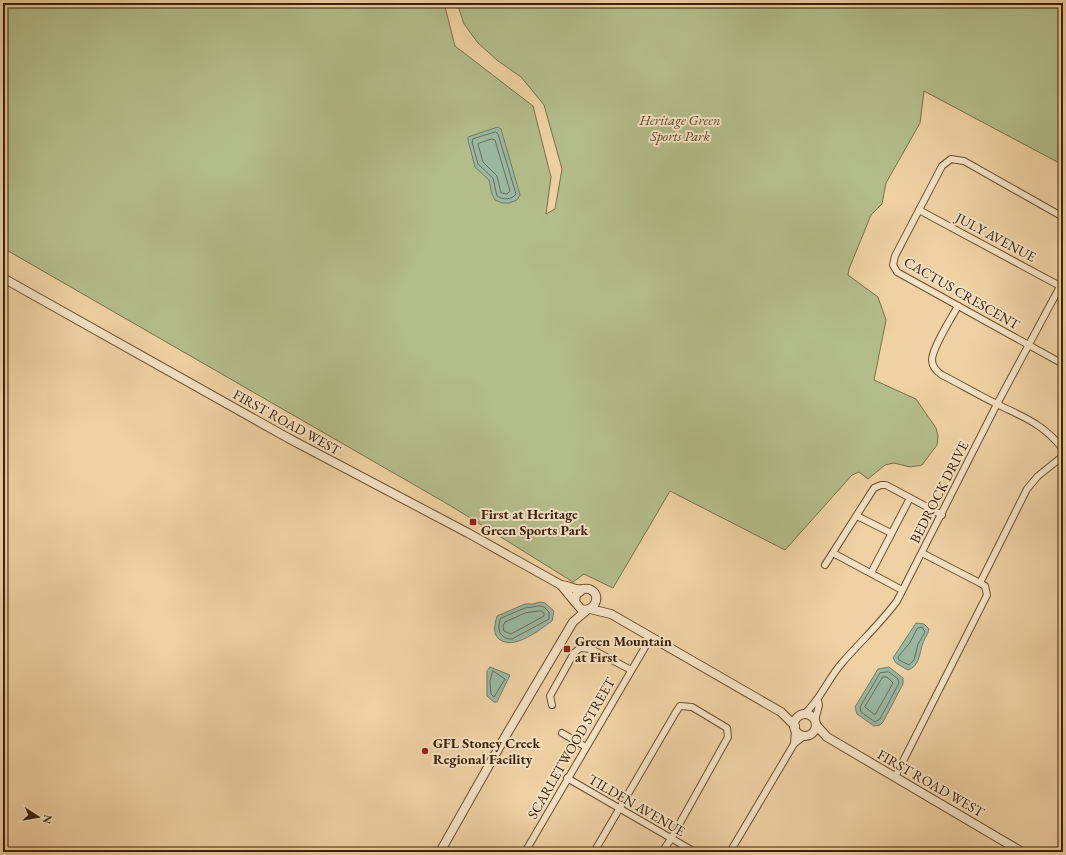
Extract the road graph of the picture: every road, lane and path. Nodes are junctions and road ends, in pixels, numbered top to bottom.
1 (919, 210) junction
2 (1063, 217) edge
3 (3, 278) edge
4 (1062, 283) edge
5 (958, 306) junction
6 (1029, 344) junction
7 (1063, 364) edge
8 (997, 404) junction
9 (1063, 449) edge
10 (1063, 456) edge
11 (910, 498) junction
12 (942, 515) junction
13 (857, 516) junction
14 (891, 533) junction
15 (834, 553) junction
16 (922, 553) junction
17 (825, 565) dead end
18 (871, 572) junction
19 (980, 582) junction
20 (561, 585) junction
21 (583, 589) junction
22 (902, 590) junction
23 (596, 599) junction
24 (576, 603) junction
25 (588, 610) junction
26 (611, 614) junction
27 (573, 622) junction
28 (651, 636) junction
29 (631, 670) junction
30 (818, 701) junction
31 (552, 705) dead end
32 (781, 712) junction
33 (801, 716) junction
34 (816, 723) junction
35 (795, 728) junction
36 (562, 733) dead end
37 (807, 735) junction
38 (827, 737) junction
39 (794, 744) junction
40 (586, 747) junction
41 (895, 777) junction
42 (567, 778) junction
43 (619, 808) junction
44 (671, 839) junction
45 (440, 852) edge
46 (525, 852) edge
47 (594, 852) edge
48 (662, 852) edge
49 (695, 852) edge
50 (730, 852) edge
51 (1022, 852) edge

1 - 2 street, CACTUS CRESCENT
1 - 4 street, JULY AVENUE
1 - 5 street, CACTUS CRESCENT
3 - 20 street, FIRST ROAD WEST
4 - 6 street, BEDROCK DRIVE
5 - 6 street, CACTUS CRESCENT
5 - 8 street
6 - 7 street, CACTUS CRESCENT
6 - 8 street, BEDROCK DRIVE
8 - 9 street
8 - 12 street, BEDROCK DRIVE
10 - 19 street
11 - 12 street
11 - 13 street
11 - 14 street
12 - 16 street, BEDROCK DRIVE
13 - 14 street
13 - 15 street
14 - 18 street
15 - 17 street
15 - 18 street
16 - 19 street
16 - 22 street, BEDROCK DRIVE
18 - 22 street
19 - 41 street
20 - 21 street, FIRST ROAD WEST
20 - 24 street, FIRST ROAD WEST
21 - 23 street
21 - 24 street
22 - 30 street, BEDROCK DRIVE
23 - 25 street
23 - 26 street, FIRST ROAD WEST
24 - 25 street
24 - 27 street
25 - 26 street, FIRST ROAD WEST
25 - 27 street
26 - 28 street, FIRST ROAD WEST
27 - 45 street
28 - 29 street, SCARLETWOOD STREET
28 - 32 street, FIRST ROAD WEST
29 - 31 street
29 - 40 street, SCARLETWOOD STREET
30 - 33 street, BEDROCK DRIVE
30 - 34 street, BEDROCK DRIVE
32 - 33 street, FIRST ROAD WEST
32 - 35 street, FIRST ROAD WEST
33 - 34 street, FIRST ROAD WEST
33 - 35 street
34 - 37 street
34 - 38 street, FIRST ROAD WEST
35 - 37 street, FIRST ROAD WEST
35 - 39 street
36 - 40 street
37 - 38 street, FIRST ROAD WEST
37 - 39 street
38 - 41 street, FIRST ROAD WEST
39 - 50 street
40 - 42 street, SCARLETWOOD STREET
41 - 51 street, FIRST ROAD WEST
42 - 43 street, TILDEN AVENUE
42 - 46 street, SCARLETWOOD STREET
43 - 44 street, TILDEN AVENUE
43 - 44 street
43 - 47 street
44 - 48 street
44 - 49 street, TILDEN AVENUE

